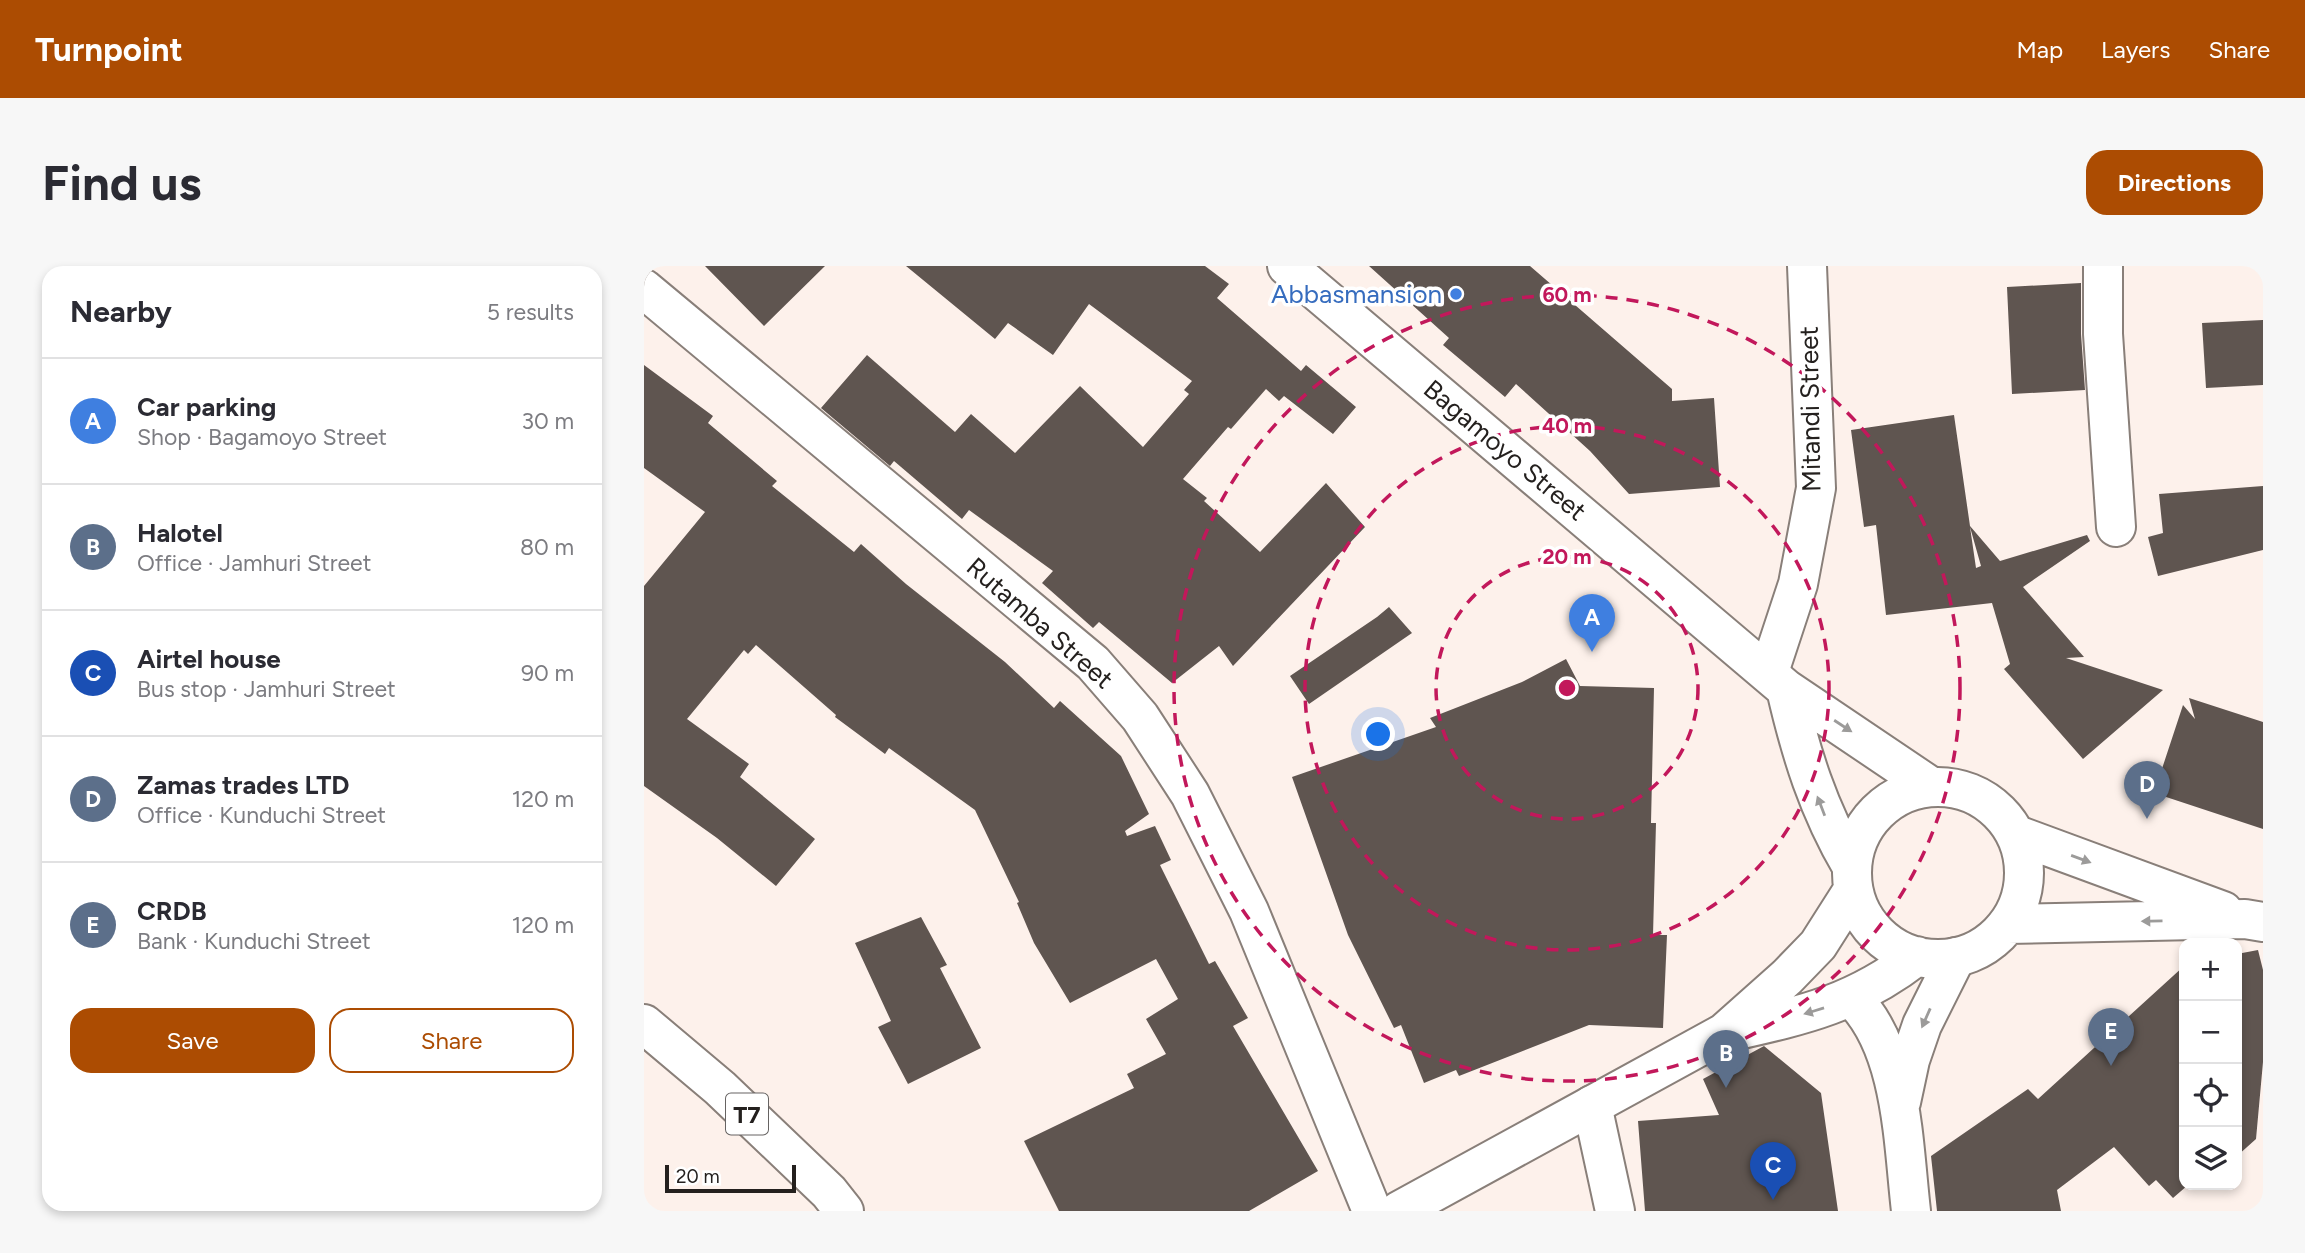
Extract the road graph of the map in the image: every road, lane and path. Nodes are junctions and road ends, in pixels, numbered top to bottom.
1 (1287, 266) edge
2 (1807, 266) edge
3 (2103, 266) edge
4 (644, 289) edge
5 (2116, 527) dead end
6 (1778, 681) junction
7 (1930, 786) junction
8 (2017, 835) junction
9 (1852, 879) junction
10 (2254, 921) edge
11 (2008, 924) junction
12 (1917, 956) junction
13 (1956, 957) junction
14 (1852, 998) junction
15 (644, 1024) edge
16 (1724, 1033) junction
17 (1592, 1105) junction
18 (1900, 1108) junction
19 (844, 1211) edge
20 (1372, 1211) edge
21 (1399, 1211) edge
22 (1615, 1211) edge
23 (1911, 1211) edge

1 - 6 main road, Bagamoyo Street
2 - 6 main road, Mitandi Street
3 - 5 main road
4 - 20 main road, Rutamba Street
6 -> 7 main road, Bagamoyo Street
9 -> 6 main road
7 - 8 main road
7 - 9 main road
8 -> 10 main road
8 - 11 main road
9 - 12 main road
9 - 16 main road
10 -> 11 main road
11 - 13 main road
12 - 13 main road
12 - 14 main road
13 -> 18 main road
14 -> 16 main road
14 - 18 main road
15 - 19 main road, T7
16 - 17 main road
17 - 21 main road
17 - 22 main road
18 - 23 main road

